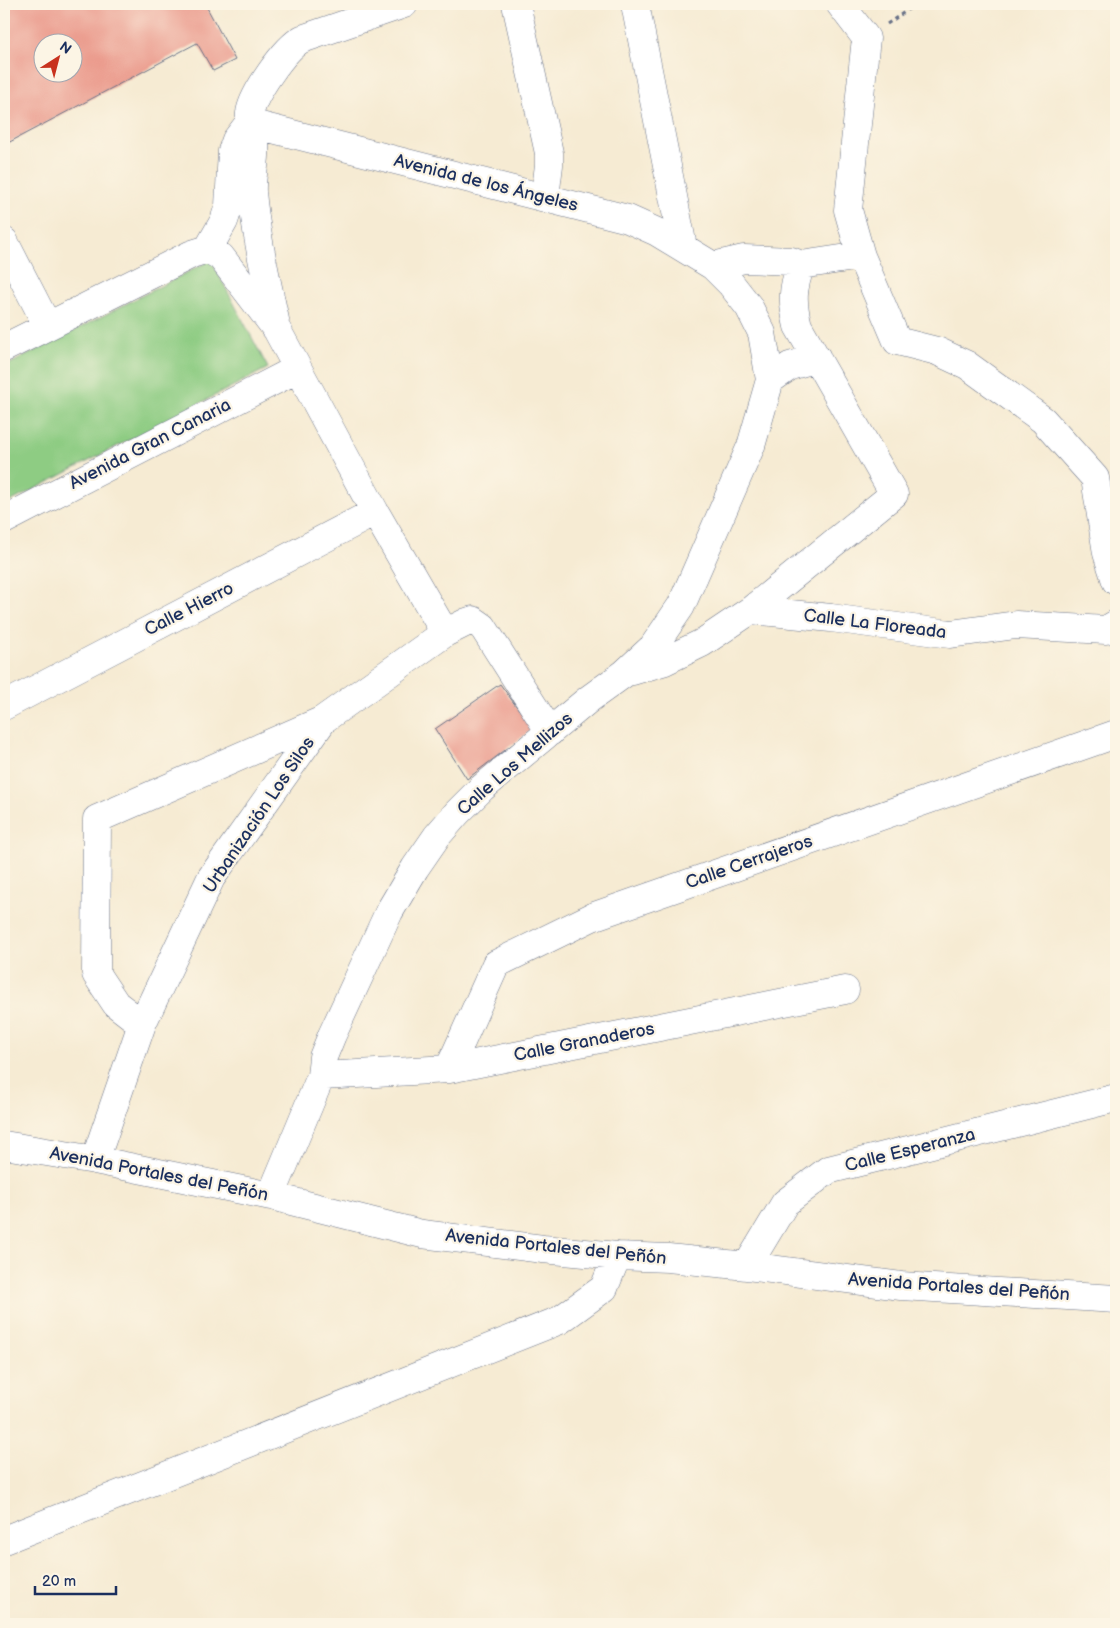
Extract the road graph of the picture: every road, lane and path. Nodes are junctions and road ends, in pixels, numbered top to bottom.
1 (404, 4) edge
2 (516, 4) edge
3 (634, 4) edge
4 (840, 4) edge
5 (916, 4) edge
6 (866, 38) junction
7 (249, 123) junction
8 (544, 197) junction
9 (4, 241) edge
10 (683, 247) junction
11 (208, 249) junction
12 (861, 256) junction
13 (801, 265) junction
14 (713, 266) junction
15 (47, 325) junction
16 (277, 330) junction
17 (4, 348) edge
18 (817, 358) junction
19 (297, 369) junction
20 (770, 380) junction
21 (1106, 475) edge
22 (375, 512) junction
23 (4, 520) edge
24 (1116, 581) edge
25 (751, 610) junction
26 (674, 617) junction
27 (1116, 624) edge
28 (445, 633) junction
29 (702, 643) junction
30 (625, 673) junction
31 (4, 706) edge
32 (324, 720) junction
33 (550, 732) junction
34 (1116, 734) edge
35 (844, 990) dead end
36 (142, 1024) junction
37 (449, 1069) junction
38 (321, 1076) junction
39 (1116, 1098) edge
40 (4, 1145) edge
41 (95, 1160) junction
42 (271, 1196) junction
43 (617, 1256) junction
44 (747, 1266) junction
45 (1116, 1299) edge
46 (4, 1540) edge

1 - 7 street
2 - 8 street
3 - 10 street
4 - 6 street
5 - 6 path
6 - 12 street
7 - 8 street, Avenida de los Ángeles
7 - 11 street
7 - 16 street
8 - 10 street, Avenida de los Ángeles
9 - 15 street
10 - 14 street, Avenida de los Ángeles
11 - 15 street
11 - 16 street
12 - 13 street
12 - 21 street
13 - 14 street
13 - 18 street
14 - 20 street, Calle Los Mellizos
15 - 17 street
16 - 19 street
18 - 20 street
18 - 25 street
19 - 22 street
19 - 23 street, Avenida Gran Canaria
20 - 26 street, Calle Los Mellizos
21 - 24 street
22 - 28 street
22 - 31 street, Calle Hierro
25 - 27 street, Calle La Floreada
25 - 29 street
26 - 29 street
26 - 30 street, Calle Los Mellizos
28 - 32 street, Urbanización Los Silos
28 - 33 street, Urbanización Los Silos
29 - 30 street
30 - 33 street, Calle Los Mellizos
32 - 36 street, Urbanización Los Silos
32 - 36 street
33 - 38 street, Calle Los Mellizos
34 - 37 street, Calle Cerrajeros
35 - 37 street, Calle Granaderos
36 - 41 street, Urbanización Los Silos
37 - 38 street, Calle Granaderos
38 - 42 street, Calle Los Mellizos
39 - 44 street, Calle Esperanza
40 - 41 street, Avenida Portales del Peñón
41 - 42 street, Avenida Portales del Peñón
42 - 43 street, Avenida Portales del Peñón
43 - 44 street, Avenida Portales del Peñón
43 - 46 street
44 - 45 street, Avenida Portales del Peñón

